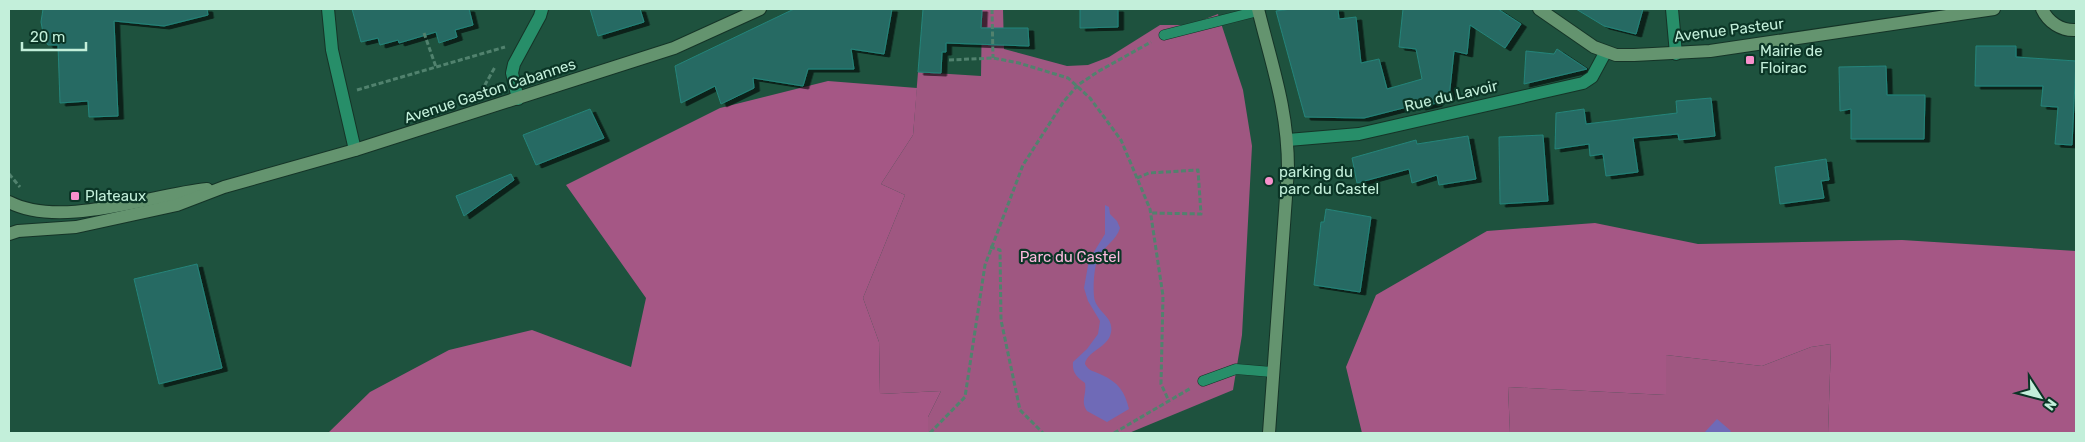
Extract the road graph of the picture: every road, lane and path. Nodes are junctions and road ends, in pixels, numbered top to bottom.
1 (328, 9) edge
2 (760, 9) edge
3 (992, 9) edge
4 (1539, 9) edge
5 (1672, 9) edge
6 (1994, 9) edge
7 (2042, 9) edge
8 (1258, 10) edge
9 (541, 13) edge
10 (2076, 30) edge
11 (424, 33) dead end
12 (1164, 35) joint
13 (505, 46) dead end
14 (1606, 53) junction
15 (1676, 54) junction
16 (993, 58) junction
17 (949, 60) dead end
18 (436, 67) junction
19 (1078, 85) junction
20 (341, 95) junction
21 (518, 99) junction
22 (1288, 140) junction
23 (355, 150) junction
24 (1137, 178) junction
25 (224, 187) junction
26 (9, 202) edge
27 (1151, 213) junction
28 (9, 234) edge
29 (990, 247) junction
30 (1272, 372) junction
31 (1203, 381) joint
32 (1168, 399) junction
33 (930, 433) edge
34 (1043, 433) edge
35 (1114, 433) edge
36 (1268, 433) edge

1 - 20 street
2 - 21 main road, Avenue Gaston Cabannes
3 - 16 path
4 - 14 main road, Avenue Pasteur
5 - 15 street
6 - 15 main road, Avenue Pasteur
7 - 10 main road
8 - 12 lane
8 - 22 main road
9 - 21 street
11 - 18 path
12 - 19 path
13 - 18 path
14 - 15 main road, Avenue Pasteur
14 - 22 street, Rue du Lavoir
16 - 17 path
16 - 19 path
18 - 20 path
19 - 24 path
19 - 29 path
20 - 23 street
21 - 23 main road, Avenue Gaston Cabannes
22 - 30 main road
23 - 25 main road, Avenue Gaston Cabannes
24 - 27 path
24 - 27 path
25 - 26 main road, Avenue Gaston Cabannes
25 - 28 main road, Avenue Gaston Cabannes
27 - 32 path
29 - 33 path
29 - 34 path
30 - 31 lane
30 - 36 main road
31 - 32 path
32 - 35 path

